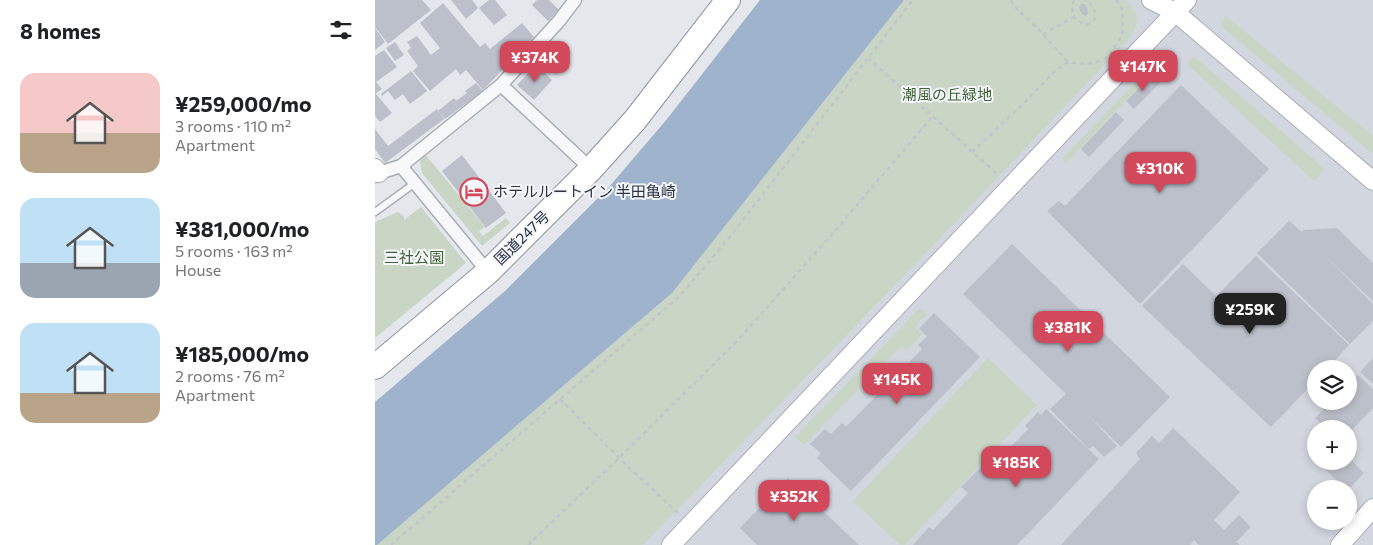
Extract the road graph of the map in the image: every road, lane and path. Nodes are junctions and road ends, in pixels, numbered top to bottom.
1 (575, 0) edge
2 (728, 0) edge
3 (913, 0) edge
4 (1011, 0) edge
5 (1074, 0) edge
6 (1085, 0) edge
7 (1116, 0) edge
8 (1151, 0) edge
9 (1177, 4) edge
10 (1074, 17) junction
11 (1043, 34) junction
12 (868, 58) junction
13 (1069, 62) junction
14 (501, 85) junction
15 (933, 116) junction
16 (972, 152) junction
17 (401, 166) junction
18 (591, 169) junction
19 (376, 172) edge
20 (999, 176) dead end
21 (1373, 180) edge
22 (415, 183) junction
23 (375, 212) edge
24 (488, 272) junction
25 (375, 367) edge
26 (560, 399) junction
27 (619, 458) junction
28 (1373, 508) edge
29 (678, 513) dead end
30 (391, 545) edge
31 (528, 545) edge
32 (671, 545) edge
33 (1340, 545) edge

1 - 14 street
2 - 18 highway, 国道247号
3 - 12 path
4 - 11 path
5 - 10 path
6 - 10 path
7 - 13 path
8 - 9 street
9 - 21 street
9 - 32 street
10 - 11 path
11 - 13 path
12 - 15 path
12 - 26 path
13 - 16 path
14 - 17 street
14 - 18 street
15 - 16 path
15 - 27 path
16 - 20 path
17 - 19 street
17 - 22 street
18 - 24 highway, 国道247号
22 - 23 lane
22 - 24 street
24 - 25 highway, 国道247号
26 - 27 path
26 - 30 path
27 - 29 path
27 - 31 path
28 - 33 street

